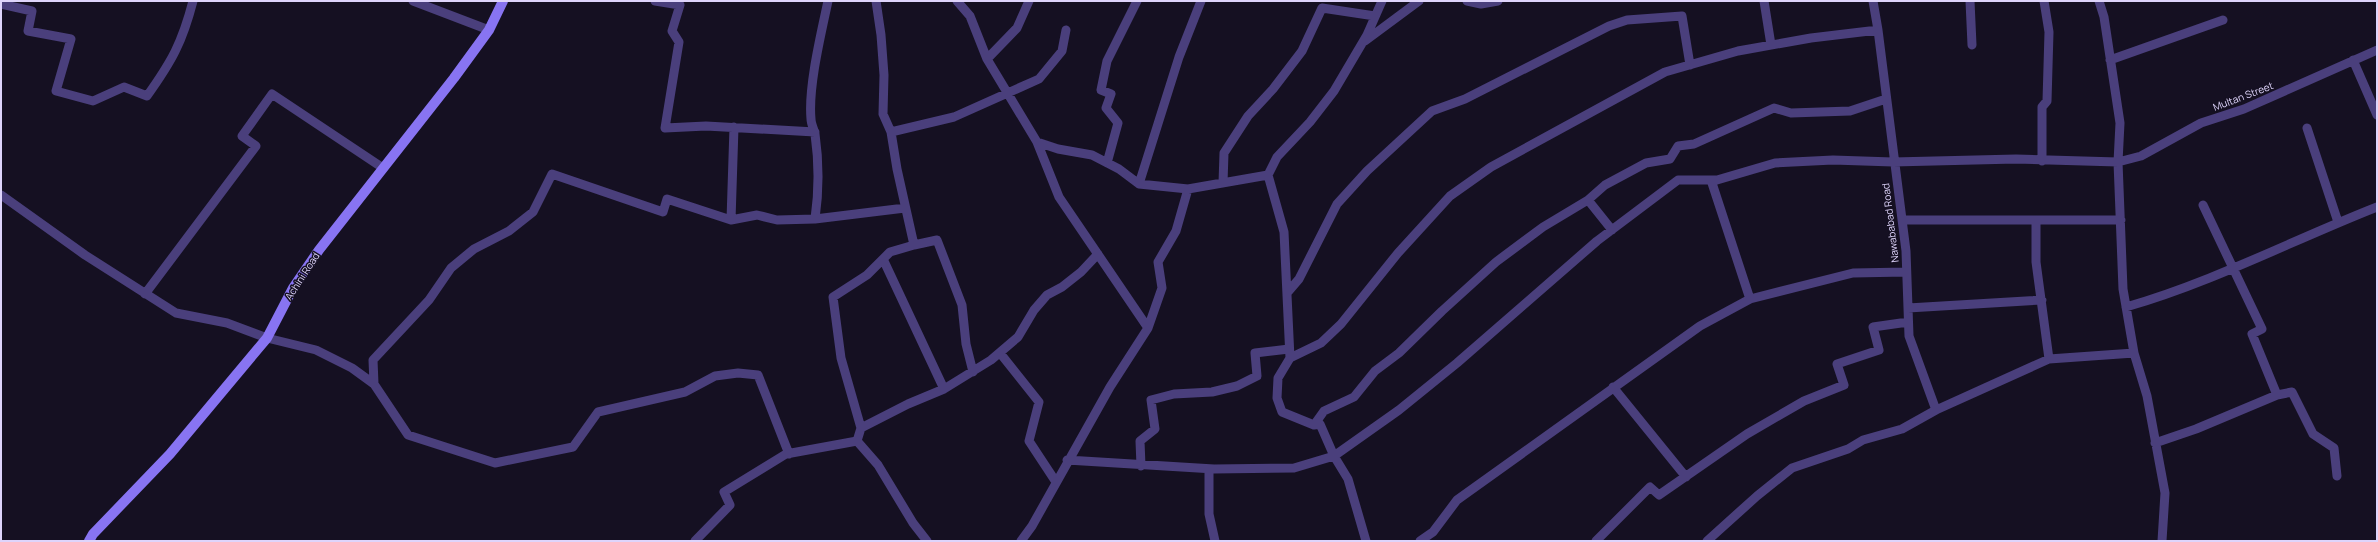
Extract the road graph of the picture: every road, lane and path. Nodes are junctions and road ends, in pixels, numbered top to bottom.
1 (194, 1) edge
2 (413, 1) edge
3 (502, 1) edge
4 (655, 1) edge
5 (828, 1) edge
6 (876, 1) edge
7 (957, 1) edge
8 (1029, 1) edge
9 (1137, 1) edge
10 (1201, 1) edge
11 (1382, 1) edge
12 (1419, 1) edge
13 (1467, 1) edge
14 (1498, 1) edge
15 (1764, 1) edge
16 (1874, 1) edge
17 (1970, 1) edge
18 (2044, 1) edge
19 (2099, 1) edge
20 (1, 4) edge
21 (1375, 16) junction
22 (2223, 20) dead end
23 (489, 30) junction
24 (1066, 30) dead end
25 (1878, 30) junction
26 (1362, 43) junction
27 (1771, 45) junction
28 (1972, 45) dead end
29 (2377, 50) edge
30 (987, 59) junction
31 (2110, 60) junction
32 (2353, 60) junction
33 (1690, 65) junction
34 (1007, 95) junction
35 (1886, 99) junction
36 (2377, 115) edge
37 (734, 128) junction
38 (2307, 128) dead end
39 (815, 132) junction
40 (891, 132) junction
41 (1037, 142) junction
42 (2042, 161) junction
43 (1893, 162) junction
44 (2118, 162) junction
45 (1107, 163) junction
46 (384, 168) junction
47 (1268, 175) junction
48 (1711, 180) junction
49 (1139, 184) junction
50 (1224, 184) junction
51 (1188, 189) junction
52 (1, 195) edge
53 (1588, 200) junction
54 (2203, 205) dead end
55 (2377, 207) edge
56 (905, 208) junction
57 (815, 219) junction
58 (731, 220) junction
59 (1902, 220) junction
60 (2036, 220) junction
61 (2121, 220) junction
62 (2338, 222) junction
63 (1612, 230) junction
64 (914, 245) junction
65 (1098, 254) junction
66 (883, 259) junction
67 (2233, 270) junction
68 (1906, 272) junction
69 (1287, 293) junction
70 (145, 294) junction
71 (1750, 299) junction
72 (2042, 300) junction
73 (2126, 307) junction
74 (1908, 308) junction
75 (1908, 322) junction
76 (1148, 328) junction
77 (267, 338) junction
78 (1000, 353) junction
79 (1290, 353) junction
80 (2134, 353) junction
81 (2049, 359) junction
82 (973, 372) junction
83 (374, 384) junction
84 (1613, 387) junction
85 (944, 389) junction
86 (2277, 395) junction
87 (1936, 410) junction
88 (1314, 425) junction
89 (861, 428) junction
90 (857, 441) junction
91 (2155, 443) junction
92 (789, 454) junction
93 (1334, 456) junction
94 (1067, 460) junction
95 (1141, 466) junction
96 (1209, 469) junction
97 (2337, 476) dead end
98 (1686, 477) junction
99 (1056, 482) junction
100 (90, 541) edge
101 (695, 541) edge
102 (927, 541) edge
103 (1021, 541) edge
104 (1215, 541) edge
105 (1366, 541) edge
106 (1420, 541) edge
107 (1596, 541) edge
108 (1707, 541) edge
109 (2162, 541) edge

1 - 20 street
2 - 23 street
3 - 23 main road, Achini Road
4 - 37 street
5 - 39 street
6 - 40 street
7 - 30 street
8 - 30 street
9 - 45 street
10 - 49 street
11 - 21 street
12 - 26 street
13 - 14 street
15 - 27 street
16 - 25 street, Nawababad Road
17 - 28 street
18 - 42 street
19 - 31 street
21 - 26 street
21 - 50 street
22 - 31 street
23 - 46 main road, Achini Road
24 - 34 street
25 - 27 street
25 - 35 street, Nawababad Road
26 - 47 street
27 - 33 street
29 - 32 street, Multan Street
30 - 34 street
31 - 44 street
32 - 36 street
32 - 44 street, Multan Street
33 - 69 street
33 - 79 street
34 - 40 street
34 - 41 street
35 - 43 street, Nawababad Road
35 - 53 street
37 - 39 street
37 - 58 street
38 - 62 street
39 - 57 street
40 - 56 street
41 - 45 street
41 - 65 street
42 - 43 street, Multan Street
42 - 44 street, Multan Street
43 - 48 street, Multan Street
43 - 59 street, Nawababad Road
44 - 61 street
45 - 49 street
46 - 70 street
46 - 77 main road, Achini Road
47 - 50 street
47 - 69 street
48 - 63 street, Multan Street
48 - 71 street
49 - 51 street
50 - 51 street
51 - 76 street
52 - 70 street
53 - 63 street
53 - 88 street
54 - 67 street
55 - 62 street
56 - 57 street
56 - 64 street
57 - 58 street
58 - 83 street
59 - 60 street
59 - 68 street, Nawababad Road
60 - 61 street
60 - 72 street
61 - 73 street
62 - 67 street
63 - 93 street, Multan Street
64 - 66 street
64 - 82 street
65 - 76 street
65 - 78 street
66 - 85 street
66 - 89 street
67 - 73 street
67 - 86 street
68 - 71 street
68 - 74 street, Nawababad Road
69 - 79 street
70 - 77 street
71 - 84 street
72 - 74 street
72 - 81 street
73 - 80 street
74 - 75 street, Nawababad Road
75 - 87 street, Nawababad Road
75 - 98 street
76 - 94 street
77 - 83 street
77 - 100 main road, Achini Road
78 - 82 street
78 - 99 street
79 - 88 street
79 - 95 street
80 - 81 street
80 - 91 street
81 - 87 street
82 - 85 street
83 - 92 street
84 - 98 street
84 - 106 street
85 - 89 street
86 - 91 street
86 - 97 street
87 - 108 street
88 - 93 street
89 - 90 street
90 - 92 street
90 - 102 street
91 - 109 street
92 - 101 street
93 - 96 street, Multan Street
93 - 105 street
94 - 95 street, Multan Street
94 - 99 street
95 - 96 street, Multan Street
96 - 104 street
98 - 107 street
99 - 103 street

